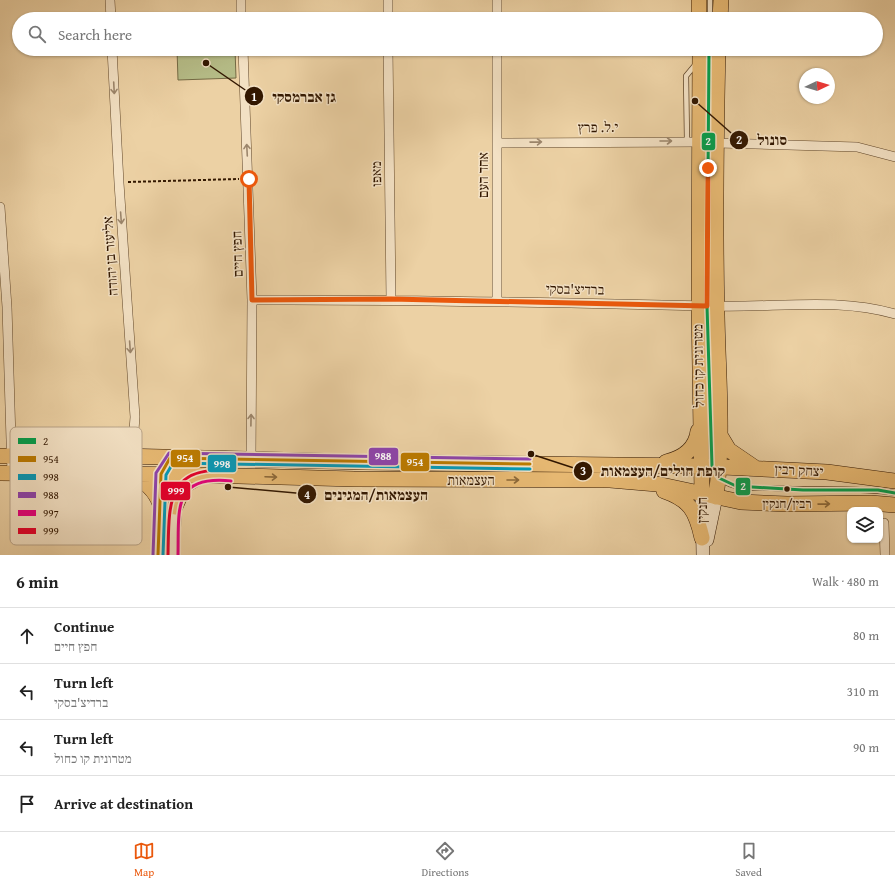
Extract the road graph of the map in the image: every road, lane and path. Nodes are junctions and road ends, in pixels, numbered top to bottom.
1 (110, 0) edge
2 (241, 0) edge
3 (388, 0) edge
4 (497, 0) edge
5 (699, 0) edge
6 (710, 0) edge
7 (721, 0) edge
8 (111, 12) edge
9 (242, 12) edge
10 (388, 12) edge
11 (497, 12) edge
12 (700, 12) edge
13 (710, 12) edge
14 (720, 12) edge
15 (112, 56) edge
16 (243, 56) edge
17 (388, 56) edge
18 (497, 56) edge
19 (703, 56) edge
20 (703, 56) edge
21 (718, 56) edge
22 (694, 141) junction
23 (496, 143) junction
24 (718, 143) junction
25 (895, 156) edge
26 (249, 179) junction
27 (119, 183) junction
28 (0, 207) edge
29 (391, 299) junction
30 (252, 300) junction
31 (496, 301) junction
32 (708, 306) junction
33 (3, 307) edge
34 (895, 314) edge
35 (701, 410) junction
36 (134, 427) edge
37 (719, 432) junction
38 (6, 456) edge
39 (142, 457) edge
40 (170, 458) junction
41 (250, 459) junction
42 (655, 465) junction
43 (757, 468) junction
44 (713, 469) junction
45 (6, 473) edge
46 (142, 474) edge
47 (168, 474) junction
48 (203, 475) junction
49 (630, 481) junction
50 (895, 481) edge
51 (142, 482) edge
52 (895, 493) edge
53 (709, 495) junction
54 (895, 505) edge
55 (167, 506) junction
56 (884, 522) dead end
57 (702, 538) junction
58 (158, 555) edge
59 (173, 555) edge
60 (703, 555) edge
61 (885, 555) edge

1 - 8 street
2 - 9 street
3 - 10 street
4 - 11 street
5 - 12 main road
6 - 13 lane
7 - 14 main road
15 -> 27 street, אליעזר בן יהודה
26 -> 16 street, חפץ חיים
17 - 29 street, מאפו
18 - 23 street, אחד העם
19 - 22 main road
20 - 32 lane, מטרונית קו כחול
21 - 24 main road
23 -> 22 street, י.ל. פרץ
22 - 32 main road
23 - 31 street, אחד העם
24 - 25 street
24 - 32 main road
26 - 27 path
26 - 30 street, חפץ חיים
27 -> 36 street, אליעזר בן יהודה
28 - 33 street
29 - 30 street, ברדיצ'בסקי
29 - 31 street, ברדיצ'בסקי
41 -> 30 street, חפץ חיים
31 - 32 street, ברדיצ'בסקי
32 - 34 street, ברדיצ'בסקי
32 - 35 main road
32 - 37 main road
32 - 44 lane, מטרונית קו כחול
33 - 38 street
35 - 42 main road
35 - 44 main road
37 - 43 main road
37 - 44 main road
38 - 45 street
39 - 40 main road, העצמאות
40 - 41 main road, העצמאות
40 - 47 street
41 - 42 main road, העצמאות
42 - 44 main road, העצמאות
43 - 44 main road, יצחק רבין
43 - 50 main road, יצחק רבין
44 - 52 lane
44 - 53 main road, חנקין
44 - 53 main road
46 - 47 main road, העצמאות
47 - 48 main road, העצמאות
47 - 55 street
48 -> 49 main road, העצמאות
48 - 55 main road
49 - 53 main road, העצמאות
49 - 57 main road
51 - 55 main road
53 -> 54 main road
53 - 57 street, חנקין
53 - 60 street, חנקין
55 - 58 street
55 - 59 street
56 - 61 street
57 - 60 street, חנקין

